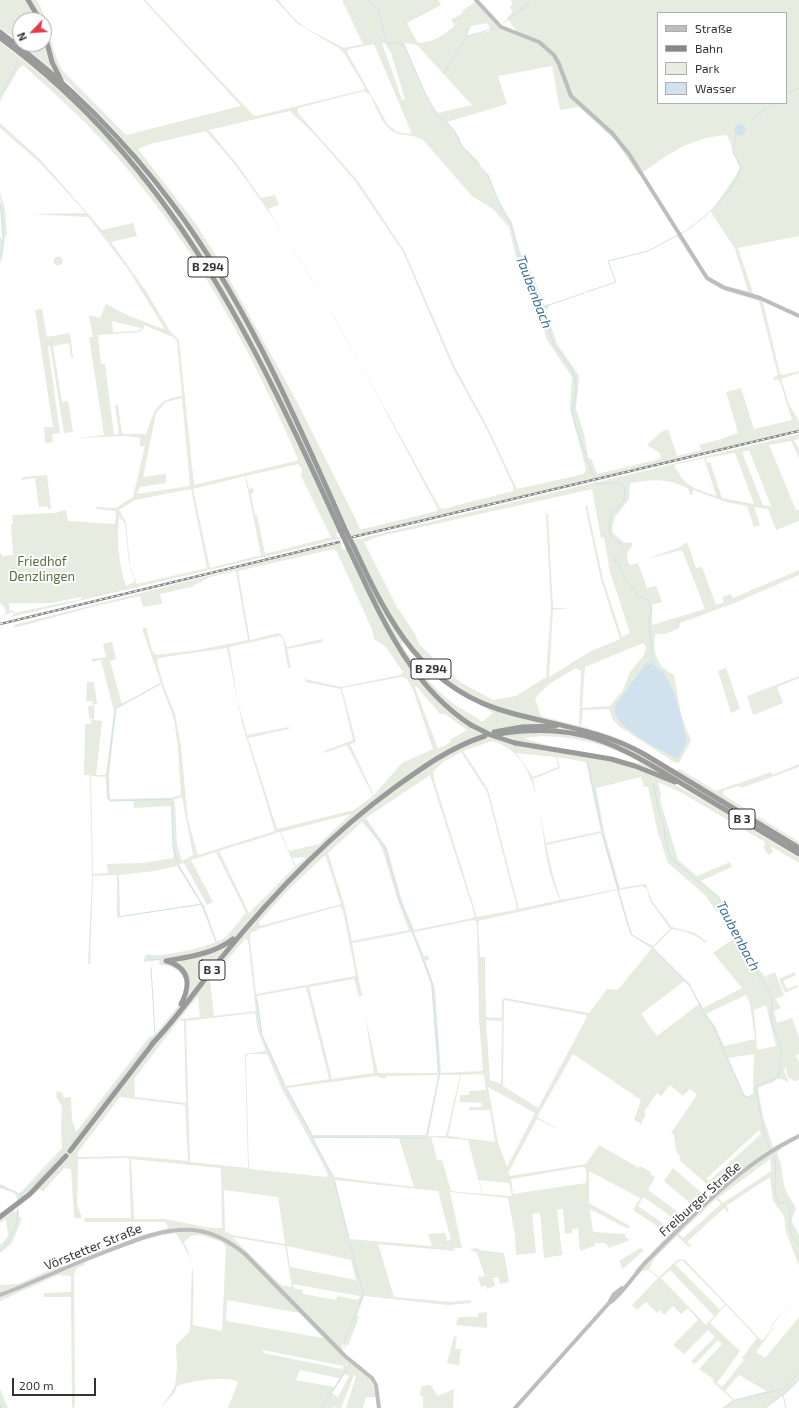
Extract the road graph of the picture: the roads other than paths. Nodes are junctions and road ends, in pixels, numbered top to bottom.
1 (28, 0) edge
2 (476, 0) edge
3 (35, 12) edge
4 (0, 32) edge
5 (0, 38) edge
6 (12, 41) edge
7 (26, 52) edge
8 (49, 52) edge
9 (64, 84) junction
10 (799, 316) edge
11 (344, 531) junction
12 (352, 548) junction
13 (567, 726) junction
14 (485, 736) dead end
15 (684, 785) junction
16 (799, 848) edge
17 (799, 854) edge
18 (273, 896) junction
19 (233, 939) junction
20 (181, 1004) junction
21 (152, 1044) junction
22 (799, 1136) edge
23 (70, 1150) dead end
24 (66, 1156) dead end
25 (0, 1217) edge
26 (0, 1295) edge
27 (379, 1408) edge
28 (515, 1408) edge

1 - 3 highway
2 - 10 street
4 - 6 highway, B 294
5 - 11 highway, B 294
7 - 9 highway, B 294
8 - 9 highway
9 - 11 highway, B 294
11 - 12 highway, B 294, bridge
12 - 13 highway, B 294
12 - 15 highway, B 294, bridge
13 - 15 highway, B 3
13 - 16 highway, B 3
14 - 18 highway, B 3
15 - 17 highway, B 3
18 - 19 highway, B 3
18 - 21 highway, B 3
19 - 20 highway, B 3
19 - 20 highway
20 - 21 highway, B 3
21 - 23 highway, B 3
22 - 28 street, Freiburger Straße
24 - 25 highway
26 - 27 street, Vörstetter Straße

